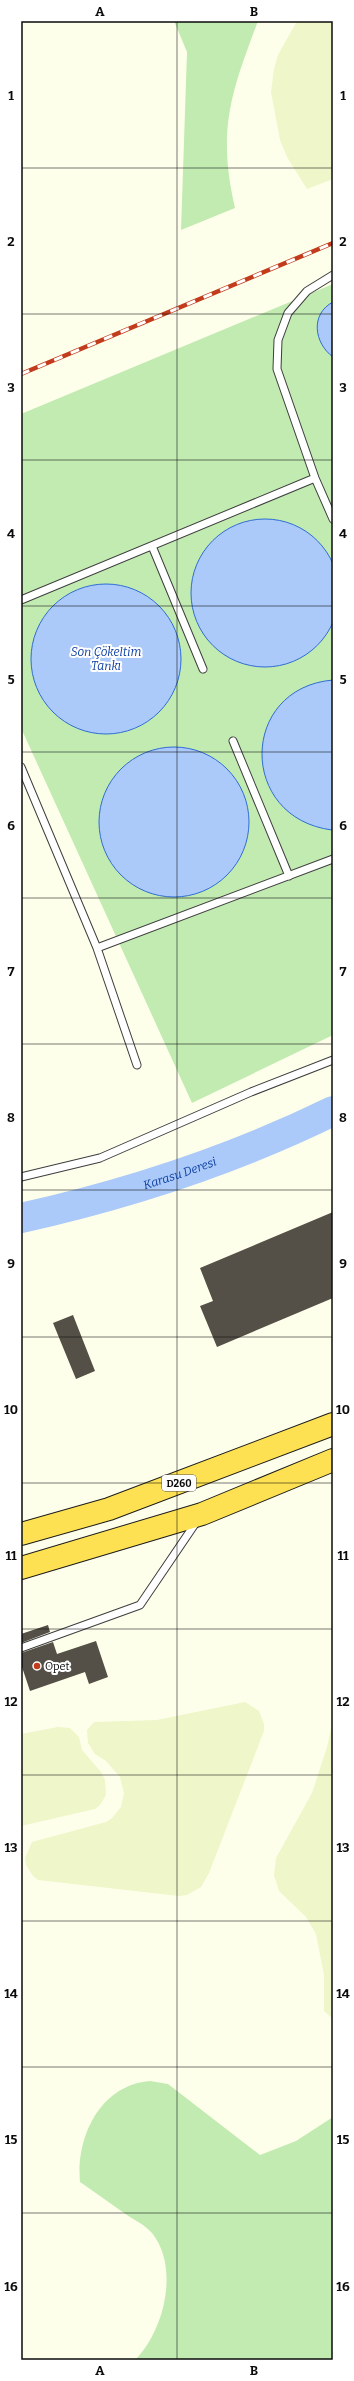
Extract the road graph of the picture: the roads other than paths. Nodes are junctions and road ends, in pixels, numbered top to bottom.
1 (333, 275) edge
2 (315, 478) junction
3 (333, 519) edge
4 (152, 546) junction
5 (21, 600) edge
6 (203, 670) dead end
7 (233, 741) dead end
8 (21, 767) edge
9 (333, 859) edge
10 (289, 876) junction
11 (97, 948) junction
12 (333, 1060) edge
13 (137, 1065) dead end
14 (21, 1177) edge
15 (333, 1424) edge
16 (333, 1460) edge
17 (202, 1514) junction
18 (21, 1534) edge
19 (21, 1568) edge
20 (21, 1648) edge

1 - 2 lane
2 - 3 lane
2 - 4 lane
4 - 5 lane
4 - 6 lane
7 - 10 lane
8 - 11 lane
9 - 10 lane
10 - 11 lane
11 - 13 lane
12 - 14 lane
15 - 18 highway, D260
16 - 17 highway
17 - 19 highway
17 - 20 lane

